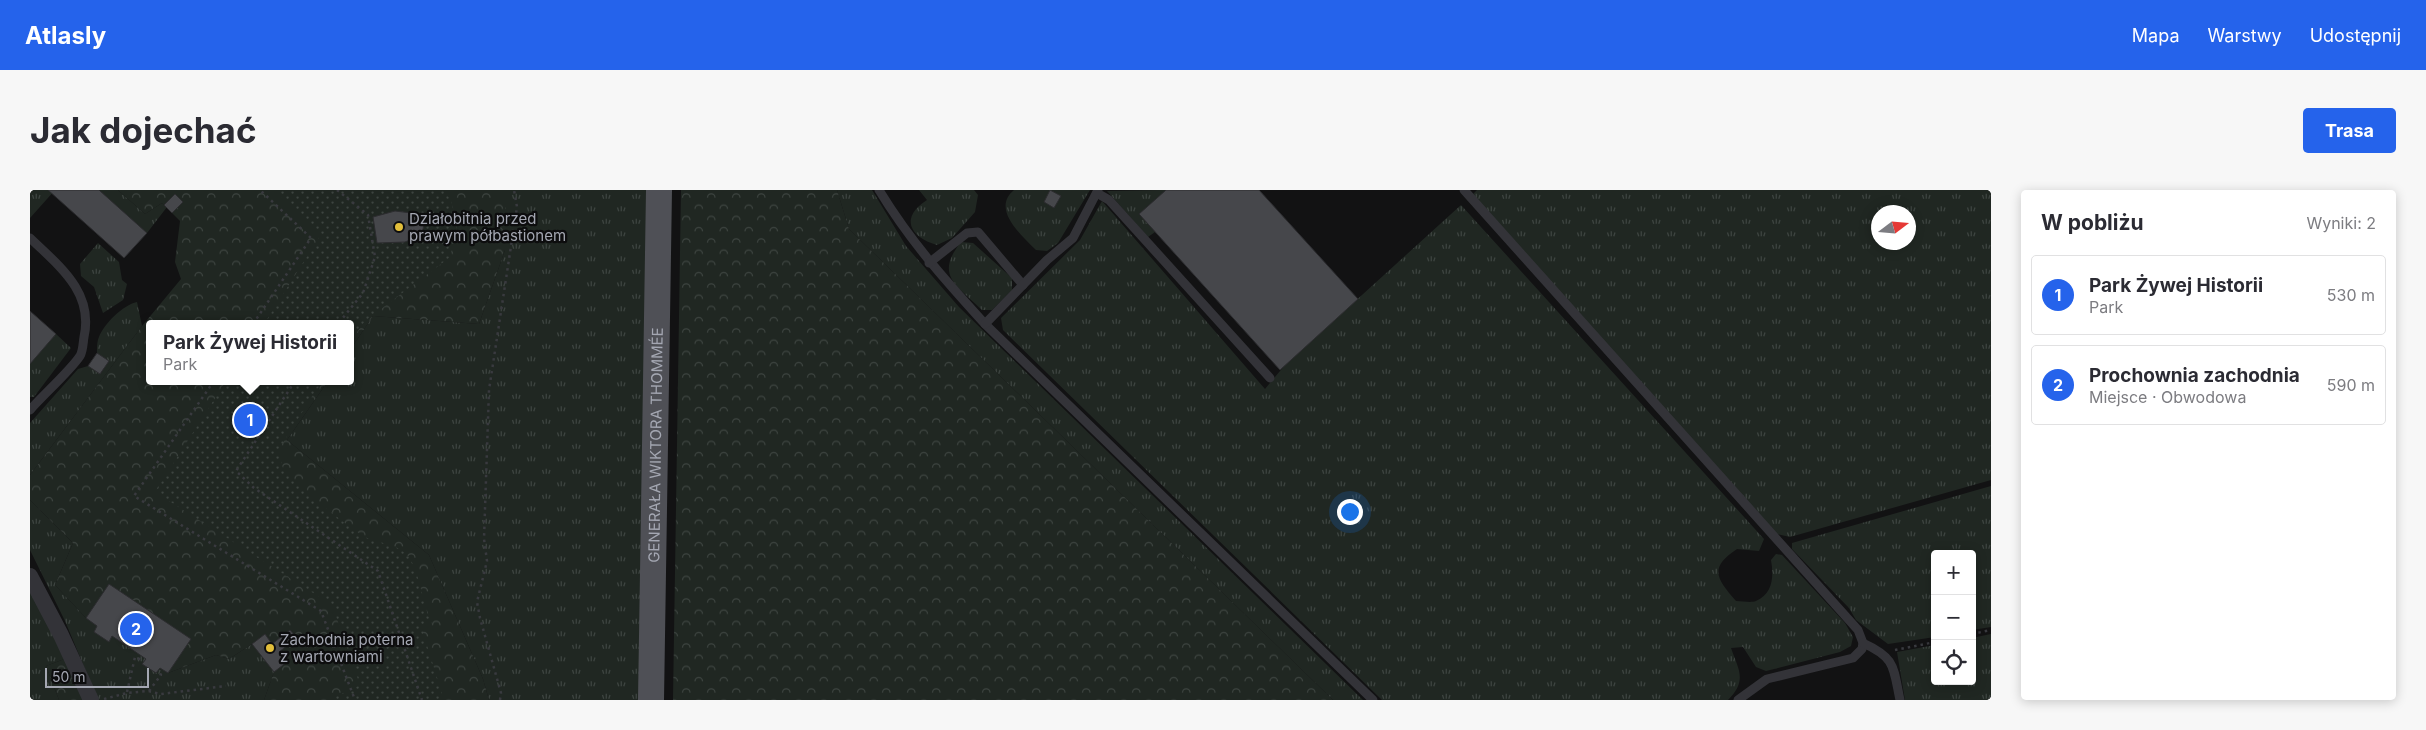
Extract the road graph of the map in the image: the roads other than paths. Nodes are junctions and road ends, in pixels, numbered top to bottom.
1 (659, 190) edge
2 (879, 190) edge
3 (1464, 190) edge
4 (1097, 192) edge
5 (30, 238) edge
6 (929, 263) junction
7 (1023, 285) junction
8 (985, 324) junction
9 (1270, 378) dead end
10 (30, 410) edge
11 (30, 576) edge
12 (1863, 643) junction
13 (91, 700) edge
14 (651, 700) edge
15 (1373, 700) edge
16 (1738, 700) edge
17 (1900, 700) edge

1 - 14 main road, GENERAŁA WIKTORA THOMMÉE
2 - 6 lane
3 - 12 lane
4 - 7 lane
4 - 9 lane
5 - 10 lane
6 - 7 lane
6 - 8 lane
7 - 8 lane
8 - 15 lane
11 - 13 street
12 - 16 lane
12 - 17 lane

